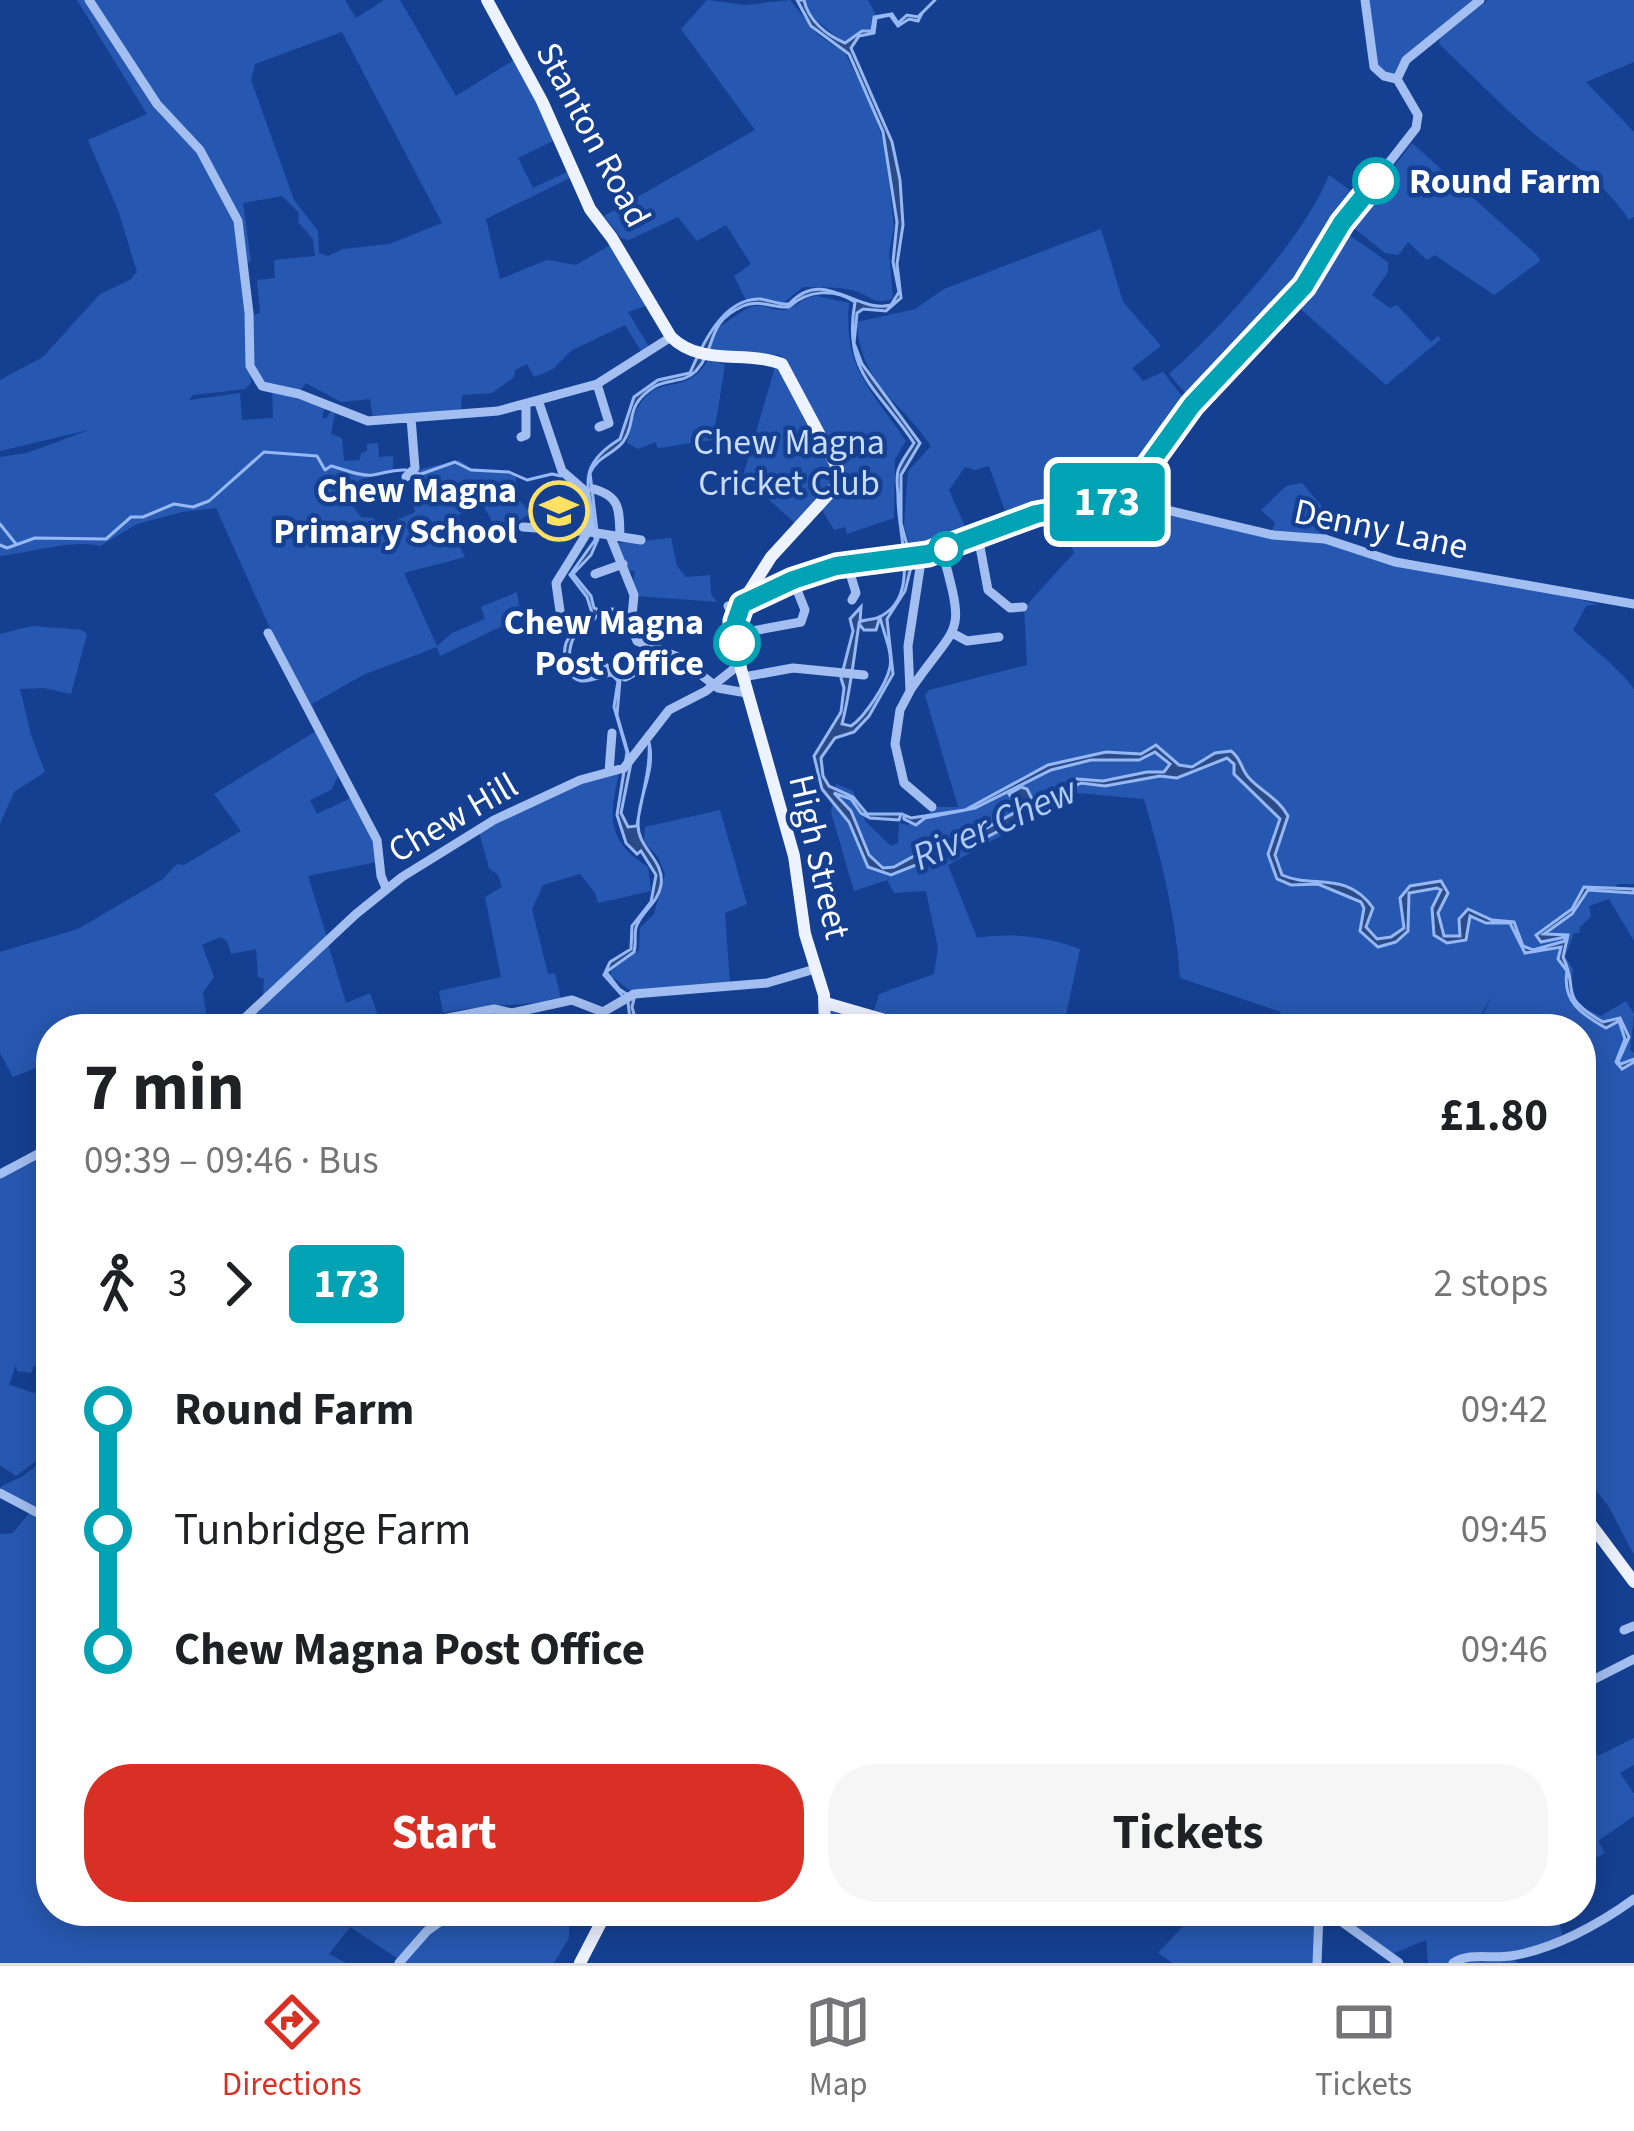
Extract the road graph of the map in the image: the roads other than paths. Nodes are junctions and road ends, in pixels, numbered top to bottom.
1 (88, 0) edge
2 (487, 0) edge
3 (1365, 0) edge
4 (1480, 0) edge
5 (1397, 79) junction
6 (671, 337) junction
7 (597, 384) junction
8 (532, 402) junction
9 (411, 418) junction
10 (598, 427) dead end
11 (521, 437) dead end
12 (410, 474) dead end
13 (593, 489) dead end
14 (1120, 499) junction
15 (523, 527) dead end
16 (600, 535) junction
17 (978, 536) junction
18 (641, 540) dead end
19 (942, 550) junction
20 (917, 555) junction
21 (847, 563) junction
22 (623, 564) junction
23 (599, 570) dead end
24 (793, 580) junction
25 (852, 600) dead end
26 (742, 604) junction
27 (1634, 604) edge
28 (556, 606) dead end
29 (1023, 607) dead end
30 (608, 615) dead end
31 (632, 616) junction
32 (736, 627) junction
33 (268, 633) dead end
34 (953, 634) junction
35 (999, 637) dead end
36 (656, 650) junction
37 (593, 663) dead end
38 (741, 670) junction
39 (864, 675) dead end
40 (713, 685) junction
41 (910, 691) junction
42 (747, 692) junction
43 (609, 737) dead end
44 (614, 771) junction
45 (932, 807) dead end
46 (386, 888) junction
47 (815, 969) junction
48 (826, 1004) junction
49 (604, 1012) joint
50 (249, 1014) edge
51 (468, 1014) edge
52 (826, 1014) edge
53 (862, 1014) edge
54 (36, 1155) edge
55 (0, 1174) edge
56 (0, 1493) edge
57 (36, 1512) edge
58 (1596, 1531) edge
59 (1634, 1582) edge
60 (1634, 1659) edge
61 (1596, 1678) edge
62 (1634, 1899) edge
63 (1596, 1923) edge
64 (434, 1926) edge
65 (599, 1926) edge
66 (1317, 1926) edge
67 (1348, 1926) edge
68 (1589, 1926) edge
69 (399, 1963) edge
70 (580, 1963) edge
71 (1317, 1963) edge
72 (1400, 1963) edge
73 (1453, 1963) edge

1 - 9 street
2 - 6 main road, Stanton Road
3 - 5 street
4 - 5 street
5 - 14 street
6 - 7 street
6 - 26 main road, Stanton Road
7 - 8 street
7 - 10 street
8 - 9 street
8 - 11 street
8 - 16 street
9 - 12 street
13 - 16 street
14 - 17 street
14 - 27 street, Denny Lane
15 - 16 street
16 - 18 street
16 - 22 street
16 - 28 street
17 - 19 street
17 - 29 street
19 - 20 street
19 - 34 street
20 - 21 street
20 - 41 street
21 - 24 street
21 - 25 street
22 - 23 street
22 - 31 street
24 - 26 street
24 - 32 street
26 - 32 main road
30 - 31 street
31 - 36 street
32 - 38 main road, High Street
33 - 46 street
34 - 35 street
34 - 41 street
36 - 37 street
36 - 40 street
38 - 39 street
38 - 40 street, Chew Hill
38 - 42 main road, High Street
40 - 42 street
40 - 44 street, Chew Hill
41 - 45 street
42 - 47 main road, High Street
43 - 44 street
44 - 46 street, Chew Hill
46 - 50 street, Chew Hill
47 - 48 main road, High Street
47 - 49 street
48 - 52 main road, High Street
48 - 53 main road
49 - 51 street
54 - 55 street
56 - 57 street
58 - 59 main road
60 - 61 street
62 - 63 street
64 - 69 street
65 - 70 main road
66 - 71 street
67 - 72 street
68 - 73 street

